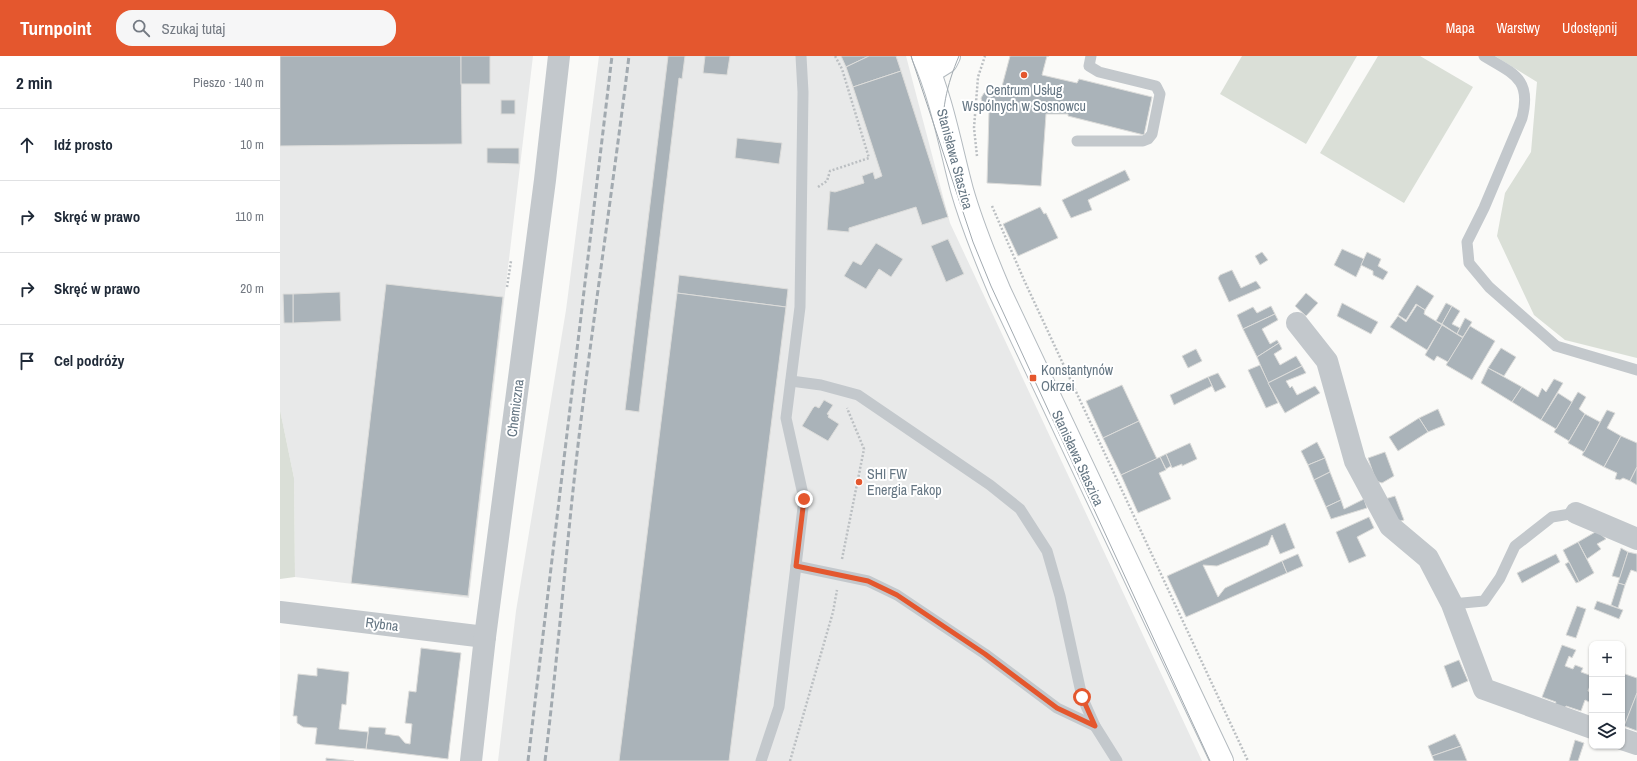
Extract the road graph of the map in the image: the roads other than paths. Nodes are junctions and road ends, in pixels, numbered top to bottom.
1 (559, 56) edge
2 (801, 56) edge
3 (949, 56) edge
4 (1091, 56) edge
5 (1484, 56) edge
6 (927, 64) edge
7 (1077, 141) dead end
8 (1297, 323) dead end
9 (1637, 370) edge
10 (791, 381) junction
11 (1576, 513) joint
12 (1637, 539) edge
13 (796, 566) junction
14 (1452, 604) junction
15 (280, 612) edge
16 (485, 637) junction
17 (1095, 726) junction
18 (1589, 727) edge
19 (1625, 740) edge
20 (1637, 744) edge
21 (471, 761) edge
22 (761, 761) edge
23 (1117, 761) edge
24 (1222, 761) edge

1 - 16 street, Chemiczna
2 - 10 lane
3 - 6 street
4 - 7 lane
5 - 9 lane
6 - 24 street, Stanisława Staszica
8 - 14 street
10 - 13 lane
10 - 17 lane
11 - 12 street
11 - 14 lane
13 - 17 lane
13 - 22 lane
14 - 18 street
15 - 16 street, Rybna
16 - 21 street, Chemiczna
17 - 23 lane
19 - 20 street

